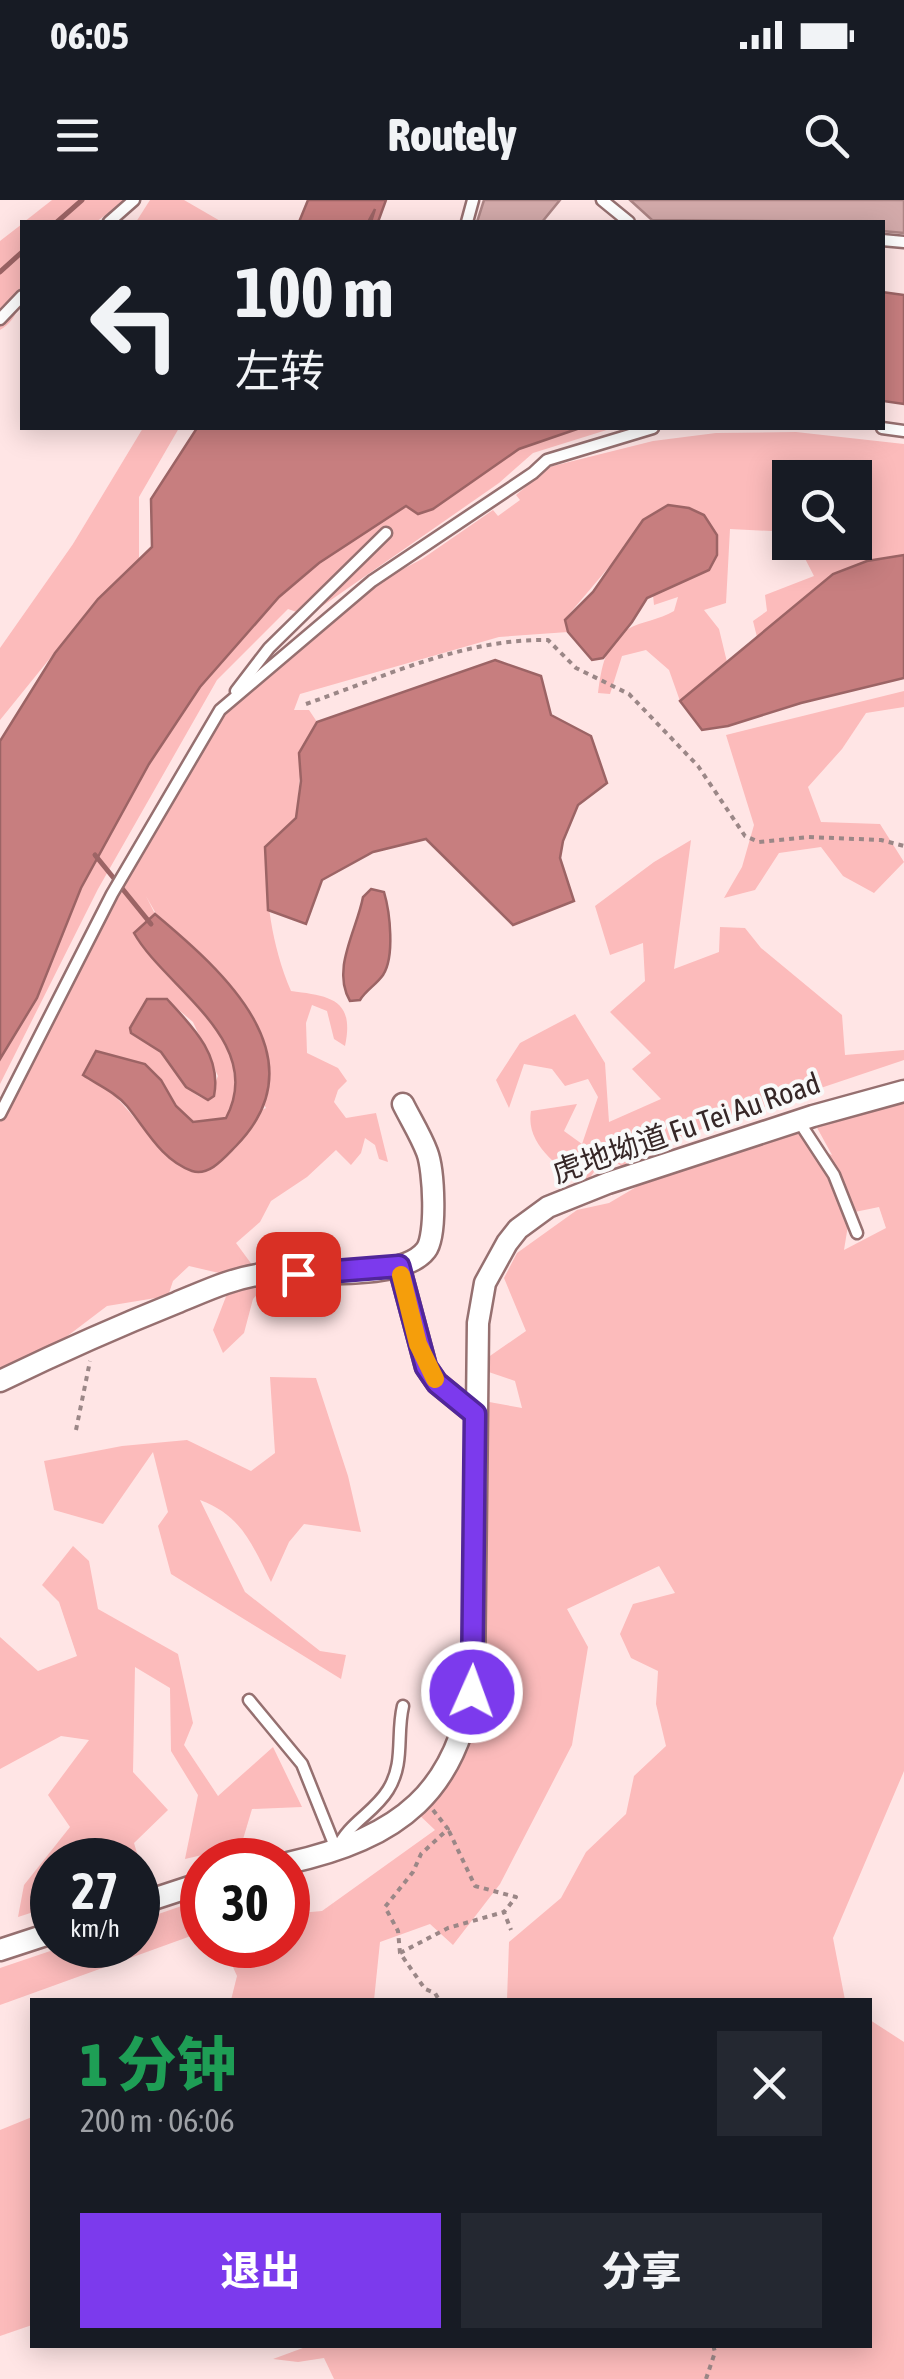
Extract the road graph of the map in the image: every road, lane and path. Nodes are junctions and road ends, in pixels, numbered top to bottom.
1 (134, 200) edge
2 (603, 200) edge
3 (111, 220) edge
4 (627, 220) edge
5 (20, 298) edge
6 (0, 319) edge
7 (645, 430) edge
8 (386, 533) dead end
9 (306, 704) dead end
10 (223, 708) junction
11 (904, 846) edge
12 (904, 1091) edge
13 (403, 1104) dead end
14 (0, 1114) edge
15 (798, 1120) junction
16 (856, 1232) dead end
17 (399, 1266) junction
18 (98, 1334) junction
19 (0, 1381) edge
20 (475, 1414) junction
21 (76, 1430) dead end
22 (250, 1700) dead end
23 (402, 1706) dead end
24 (424, 1798) junction
25 (448, 1829) junction
26 (337, 1850) junction
27 (310, 1857) edge
28 (504, 1912) junction
29 (510, 1930) dead end
30 (30, 1940) edge
31 (0, 1950) edge
32 (400, 1952) junction
33 (437, 1998) edge
34 (713, 2348) edge
35 (706, 2379) edge

1 - 3 lane
2 - 4 lane
5 - 6 lane
7 - 10 lane
8 - 10 lane
9 - 11 path
10 - 14 lane
12 - 15 street, 虎地坳道 Fu Tei Au Road
13 - 17 street
15 - 16 lane
15 - 20 street, 虎地坳道 Fu Tei Au Road
17 - 18 street
17 - 20 street
18 - 19 street
18 - 21 path
20 - 24 street, 虎地坳道 Fu Tei Au Road
22 - 26 lane
23 - 26 lane
24 - 25 path
24 - 26 street, 虎地坳道 Fu Tei Au Road
25 - 28 path
25 - 32 path
26 - 27 street, 虎地坳道 Fu Tei Au Road
28 - 29 path
28 - 32 path
30 - 31 street
32 - 33 path
34 - 35 path

